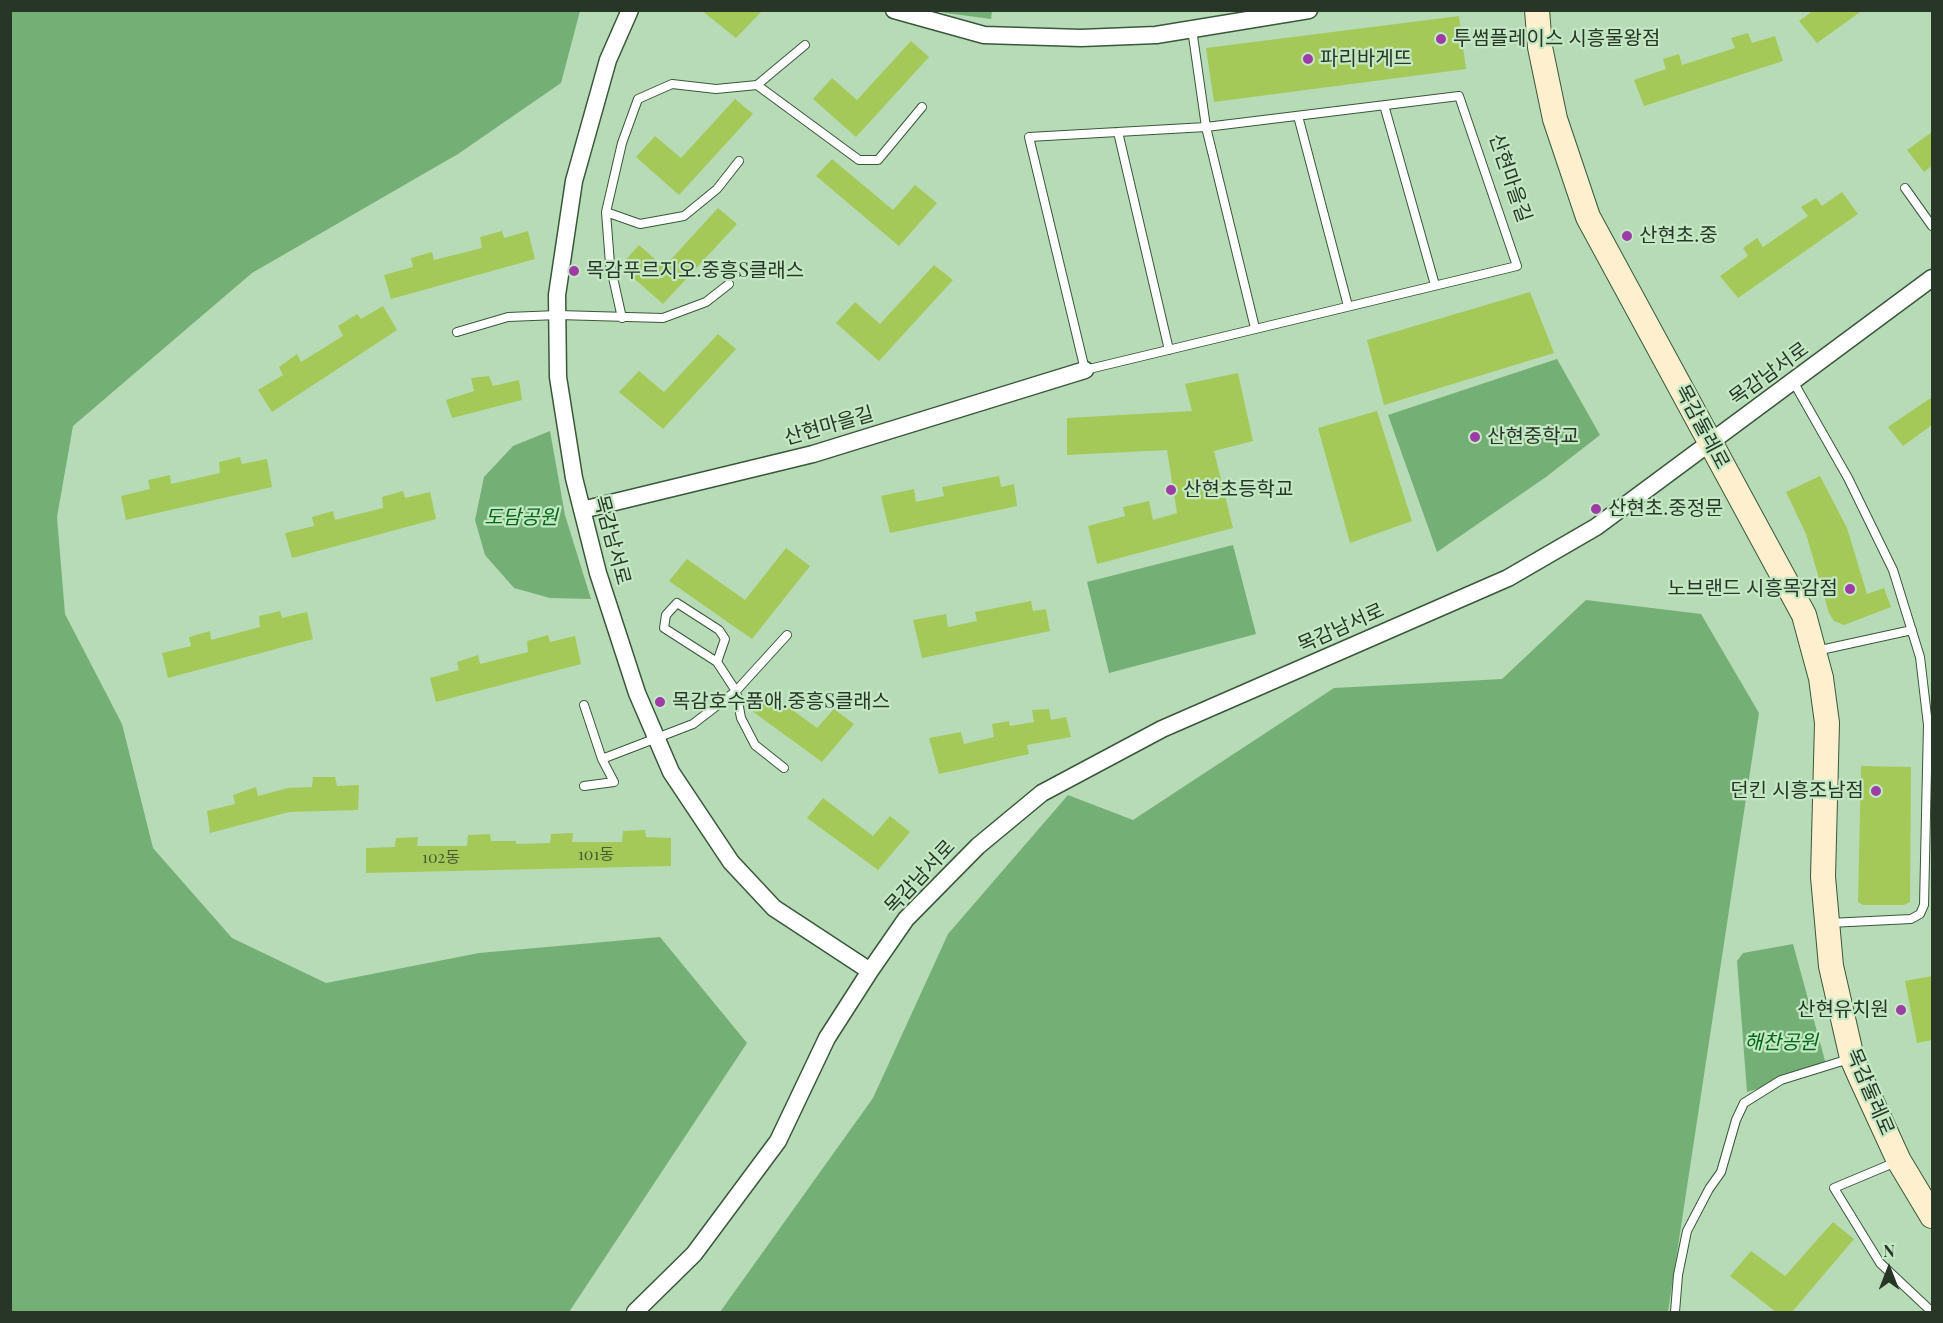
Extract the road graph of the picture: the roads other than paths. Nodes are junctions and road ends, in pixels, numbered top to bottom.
1 (630, 10) edge
2 (894, 10) edge
3 (1309, 10) edge
4 (1537, 10) edge
5 (1192, 29) junction
6 (804, 45) dead end
7 (757, 85) junction
8 (1384, 105) junction
9 (922, 107) dead end
10 (1298, 116) junction
11 (1206, 127) junction
12 (1118, 132) junction
13 (739, 161) dead end
14 (1905, 188) dead end
15 (606, 212) junction
16 (1932, 226) edge
17 (1932, 278) edge
18 (729, 284) dead end
19 (1435, 285) junction
20 (1348, 306) junction
21 (558, 315) junction
22 (622, 318) junction
23 (1255, 328) junction
24 (457, 332) dead end
25 (1169, 350) junction
26 (1085, 370) junction
27 (1794, 383) junction
28 (1709, 442) junction
29 (582, 510) junction
30 (1912, 630) junction
31 (787, 635) dead end
32 (1815, 651) junction
33 (717, 662) junction
34 (736, 691) junction
35 (584, 705) dead end
36 (657, 739) junction
37 (602, 759) junction
38 (784, 768) dead end
39 (584, 786) dead end
40 (1826, 923) junction
41 (870, 971) junction
42 (1852, 1058) junction
43 (1899, 1161) junction
44 (1932, 1216) edge
45 (635, 1312) edge
46 (1675, 1312) edge
47 (1932, 1312) edge

1 - 21 street, 목감남서로
2 - 5 street
3 - 5 street
4 - 28 street, 목감둘레로
5 - 11 lane
6 - 7 lane
7 - 9 lane
7 - 15 lane
8 - 10 lane, 산현마을길
8 - 19 lane
8 - 19 lane, 산현마을길
10 - 11 lane, 산현마을길
10 - 20 lane
11 - 12 lane, 산현마을길
11 - 23 lane
12 - 25 lane
12 - 26 lane, 산현마을길
13 - 15 lane
14 - 16 lane
15 - 22 lane
17 - 27 street, 목감남서로
18 - 22 lane
19 - 20 lane, 산현마을길
20 - 23 lane, 산현마을길
21 - 22 lane
21 - 24 lane
21 - 29 street, 목감남서로
23 - 25 lane, 산현마을길
25 - 26 lane, 산현마을길
26 - 29 street, 산현마을길
27 - 28 street, 목감남서로
27 - 30 lane
28 - 32 street, 목감둘레로
28 - 41 street, 목감남서로
29 - 36 street, 목감남서로
30 - 32 lane
30 - 40 lane
31 - 34 lane
32 - 40 street, 목감둘레로
33 - 33 lane
33 - 34 lane
34 - 36 lane
34 - 38 lane
35 - 37 lane
36 - 37 lane
36 - 41 street, 목감남서로
37 - 39 lane
40 - 42 street, 목감둘레로
41 - 45 street
42 - 43 street, 목감둘레로
42 - 46 lane
43 - 44 street, 목감둘레로
43 - 47 lane

